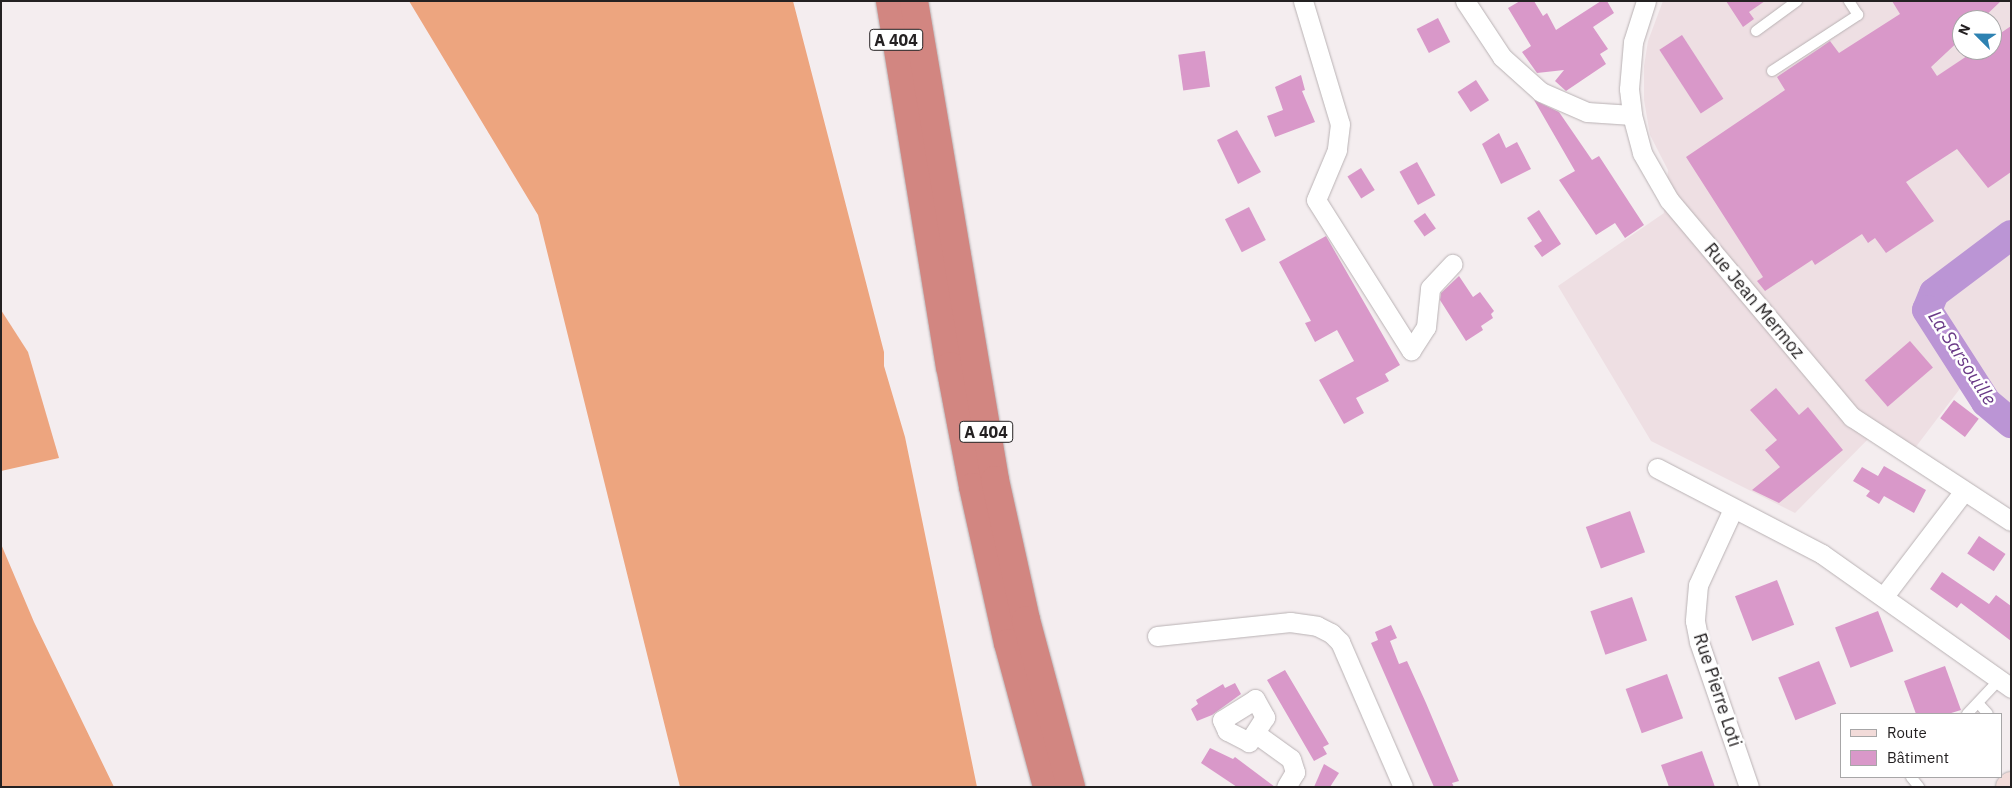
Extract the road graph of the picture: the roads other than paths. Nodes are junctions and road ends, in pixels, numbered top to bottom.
1 (885, 1) edge
2 (890, 1) edge
3 (914, 1) edge
4 (919, 1) edge
5 (1303, 1) edge
6 (1465, 1) edge
7 (1646, 1) edge
8 (1797, 1) edge
9 (1849, 1) edge
10 (1756, 31) dead end
11 (1772, 71) dead end
12 (914, 75) junction
13 (1632, 115) junction
14 (1452, 264) dead end
15 (1658, 468) dead end
16 (1964, 491) junction
17 (1733, 509) junction
18 (2011, 521) edge
19 (1884, 596) junction
20 (1157, 636) dead end
21 (2005, 684) edge
22 (1979, 704) junction
23 (1968, 713) edge
24 (1987, 713) edge
25 (1255, 733) dead end
26 (1046, 787) edge
27 (1070, 787) edge
28 (1286, 787) edge
29 (1403, 787) edge
30 (1749, 787) edge

1 - 12 highway
2 - 12 highway, A 404
3 - 12 highway, A 404
4 - 12 highway
5 - 14 street
6 - 13 street
7 - 13 street, Rue Jean Mermoz
8 - 10 lane
9 - 11 lane
12 - 26 highway, A 404
12 - 27 highway, A 404
13 - 16 street, Rue Jean Mermoz
15 - 17 street
16 - 18 street, Rue Jean Mermoz
16 - 19 street
17 - 19 street
17 - 30 street, Rue Pierre Loti
19 - 21 street
20 - 29 street
21 - 22 lane
22 - 23 lane
22 - 24 lane
25 - 28 street

